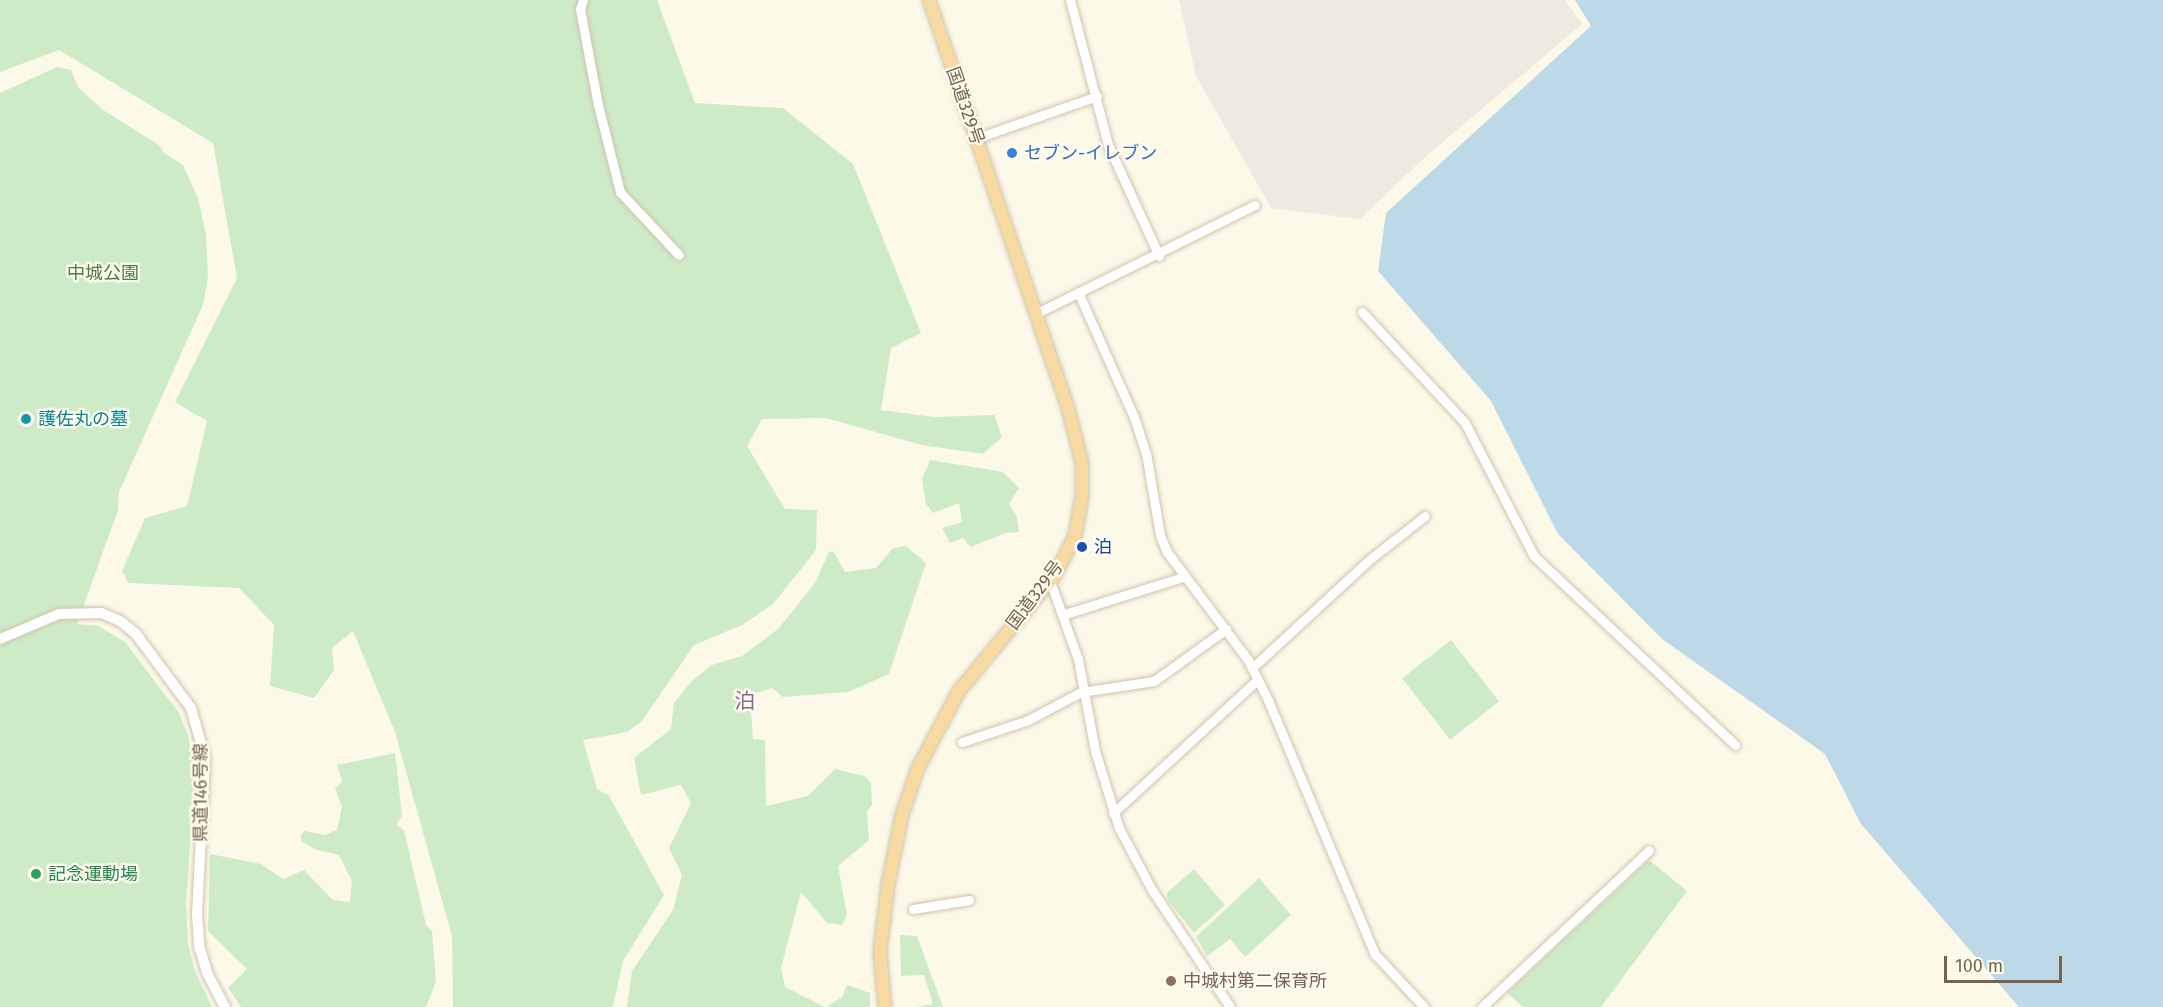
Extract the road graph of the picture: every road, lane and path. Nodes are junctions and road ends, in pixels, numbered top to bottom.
1 (583, 0) edge
2 (928, 0) edge
3 (1070, 0) edge
4 (1097, 96) junction
5 (976, 138) junction
6 (1251, 208) dead end
7 (679, 255) dead end
8 (1158, 256) junction
9 (1078, 292) junction
10 (1362, 312) dead end
11 (1037, 313) junction
12 (1425, 516) dead end
13 (1183, 576) junction
14 (1050, 581) junction
15 (1065, 614) junction
16 (1226, 629) junction
17 (0, 639) edge
18 (1252, 668) junction
19 (1258, 680) junction
20 (1085, 692) junction
21 (962, 742) dead end
22 (1735, 745) dead end
23 (1113, 813) junction
24 (1649, 850) dead end
25 (969, 900) dead end
26 (913, 909) dead end
27 (225, 1007) edge
28 (885, 1007) edge
29 (1230, 1007) edge
30 (1424, 1007) edge
31 (1482, 1007) edge

1 - 7 street
2 - 5 highway, 国道329号
3 - 4 street
4 - 5 street
4 - 8 street
5 - 11 highway, 国道329号
6 - 8 street
8 - 9 street
9 - 11 street
9 - 13 street
10 - 22 street
11 - 14 highway, 国道329号
12 - 18 street
13 - 15 street
13 - 16 street
14 - 15 street
14 - 28 highway, 国道329号
15 - 20 street
16 - 18 street
16 - 20 street
17 - 27 main road, 県道146号線
18 - 19 street
19 - 23 street
19 - 30 street
20 - 21 street
20 - 23 street
23 - 29 street
24 - 31 street
25 - 26 street

